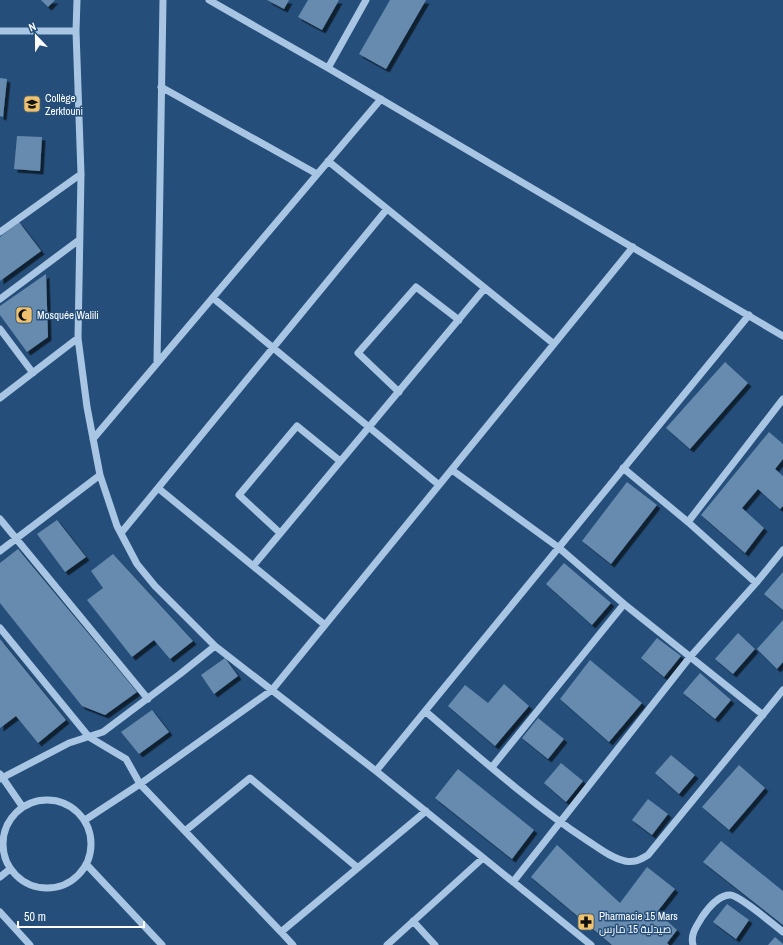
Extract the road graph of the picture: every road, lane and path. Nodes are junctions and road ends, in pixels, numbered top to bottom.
1 (77, 0) edge
2 (163, 0) edge
3 (209, 0) edge
4 (366, 0) edge
5 (0, 31) edge
6 (76, 31) junction
7 (328, 68) junction
8 (161, 87) junction
9 (381, 99) junction
10 (328, 161) junction
11 (81, 174) junction
12 (317, 174) junction
13 (387, 209) junction
14 (0, 232) edge
15 (79, 240) junction
16 (633, 247) junction
17 (485, 288) junction
18 (213, 298) junction
19 (0, 299) edge
20 (749, 315) junction
21 (459, 320) junction
22 (0, 329) edge
23 (783, 336) edge
24 (78, 338) junction
25 (554, 344) junction
26 (273, 348) junction
27 (157, 363) junction
28 (33, 373) junction
29 (399, 392) junction
30 (0, 398) edge
31 (783, 399) edge
32 (369, 427) junction
33 (93, 439) junction
34 (340, 461) junction
35 (623, 468) junction
36 (452, 470) junction
37 (100, 475) junction
38 (439, 485) junction
39 (158, 488) junction
40 (0, 519) edge
41 (688, 522) junction
42 (280, 533) junction
43 (121, 534) junction
44 (16, 539) junction
45 (558, 548) junction
46 (783, 550) edge
47 (0, 551) edge
48 (253, 566) junction
49 (756, 583) junction
50 (624, 604) junction
51 (325, 625) junction
52 (0, 628) edge
53 (215, 646) junction
54 (690, 657) junction
55 (272, 690) junction
56 (783, 690) edge
57 (148, 699) junction
58 (425, 711) junction
59 (763, 715) junction
60 (89, 738) junction
61 (492, 767) junction
62 (376, 771) junction
63 (1, 777) edge
64 (140, 784) junction
65 (22, 806) junction
66 (426, 811) junction
67 (85, 820) junction
68 (560, 823) junction
69 (185, 832) junction
70 (483, 858) junction
71 (87, 865) junction
72 (358, 868) junction
73 (10, 869) junction
74 (0, 877) edge
75 (513, 882) junction
76 (0, 912) edge
77 (413, 921) junction
78 (281, 932) junction
79 (783, 932) edge
80 (30, 945) edge
81 (162, 945) edge
82 (293, 945) edge
83 (387, 945) edge
84 (435, 945) edge
85 (591, 945) edge
86 (693, 945) edge

1 - 6 street
2 - 8 street
3 - 7 street
4 - 7 street
5 - 6 street
6 - 11 street
7 - 9 street
8 - 12 street
8 - 27 street
9 - 10 street
9 - 16 street
10 - 12 street
10 - 13 street
11 - 14 street
11 - 15 street
12 - 18 street
13 - 17 street
13 - 26 street
15 - 19 street
15 - 24 street
16 - 20 street
16 - 25 street
17 - 21 street
17 - 25 street
18 - 26 street
18 - 27 street
20 - 23 street
20 - 35 street
21 - 29 street
21 - 29 street
22 - 28 street
24 - 28 street
24 - 33 street
25 - 36 street
26 - 32 street
26 - 39 street
27 - 33 street
28 - 30 street
29 - 32 street
31 - 41 street
32 - 34 street
32 - 38 street
33 - 37 street
34 - 42 street
34 - 42 street
35 - 41 street
35 - 45 street
36 - 38 street
36 - 45 street
37 - 43 street
37 - 44 street
38 - 51 street
39 - 43 street
39 - 48 street
40 - 44 street
41 - 49 street
42 - 48 street
43 - 53 street
44 - 47 street
44 - 57 street
45 - 50 street
45 - 58 street
46 - 49 street
48 - 51 street
49 - 54 street
50 - 54 street
50 - 61 street
51 - 55 street
52 - 60 street
53 - 55 street
53 - 57 street
54 - 59 street
54 - 68 street
55 - 62 street
55 - 64 street
56 - 59 street
57 - 60 street
58 - 61 street
58 - 62 street
59 - 68 street
60 - 63 street
60 - 64 street
61 - 68 street
62 - 66 street
63 - 65 street
64 - 67 street
64 - 69 street
65 - 67 street
65 - 73 street
66 - 70 street
66 - 72 street
67 - 71 street
68 - 75 street
69 - 72 street
69 - 78 street
70 - 75 street
70 - 77 street
71 - 73 street
71 - 81 street
72 - 78 street
73 - 74 street
75 - 85 street
76 - 80 street
77 - 83 street
77 - 84 street
78 - 82 street
79 - 86 street

